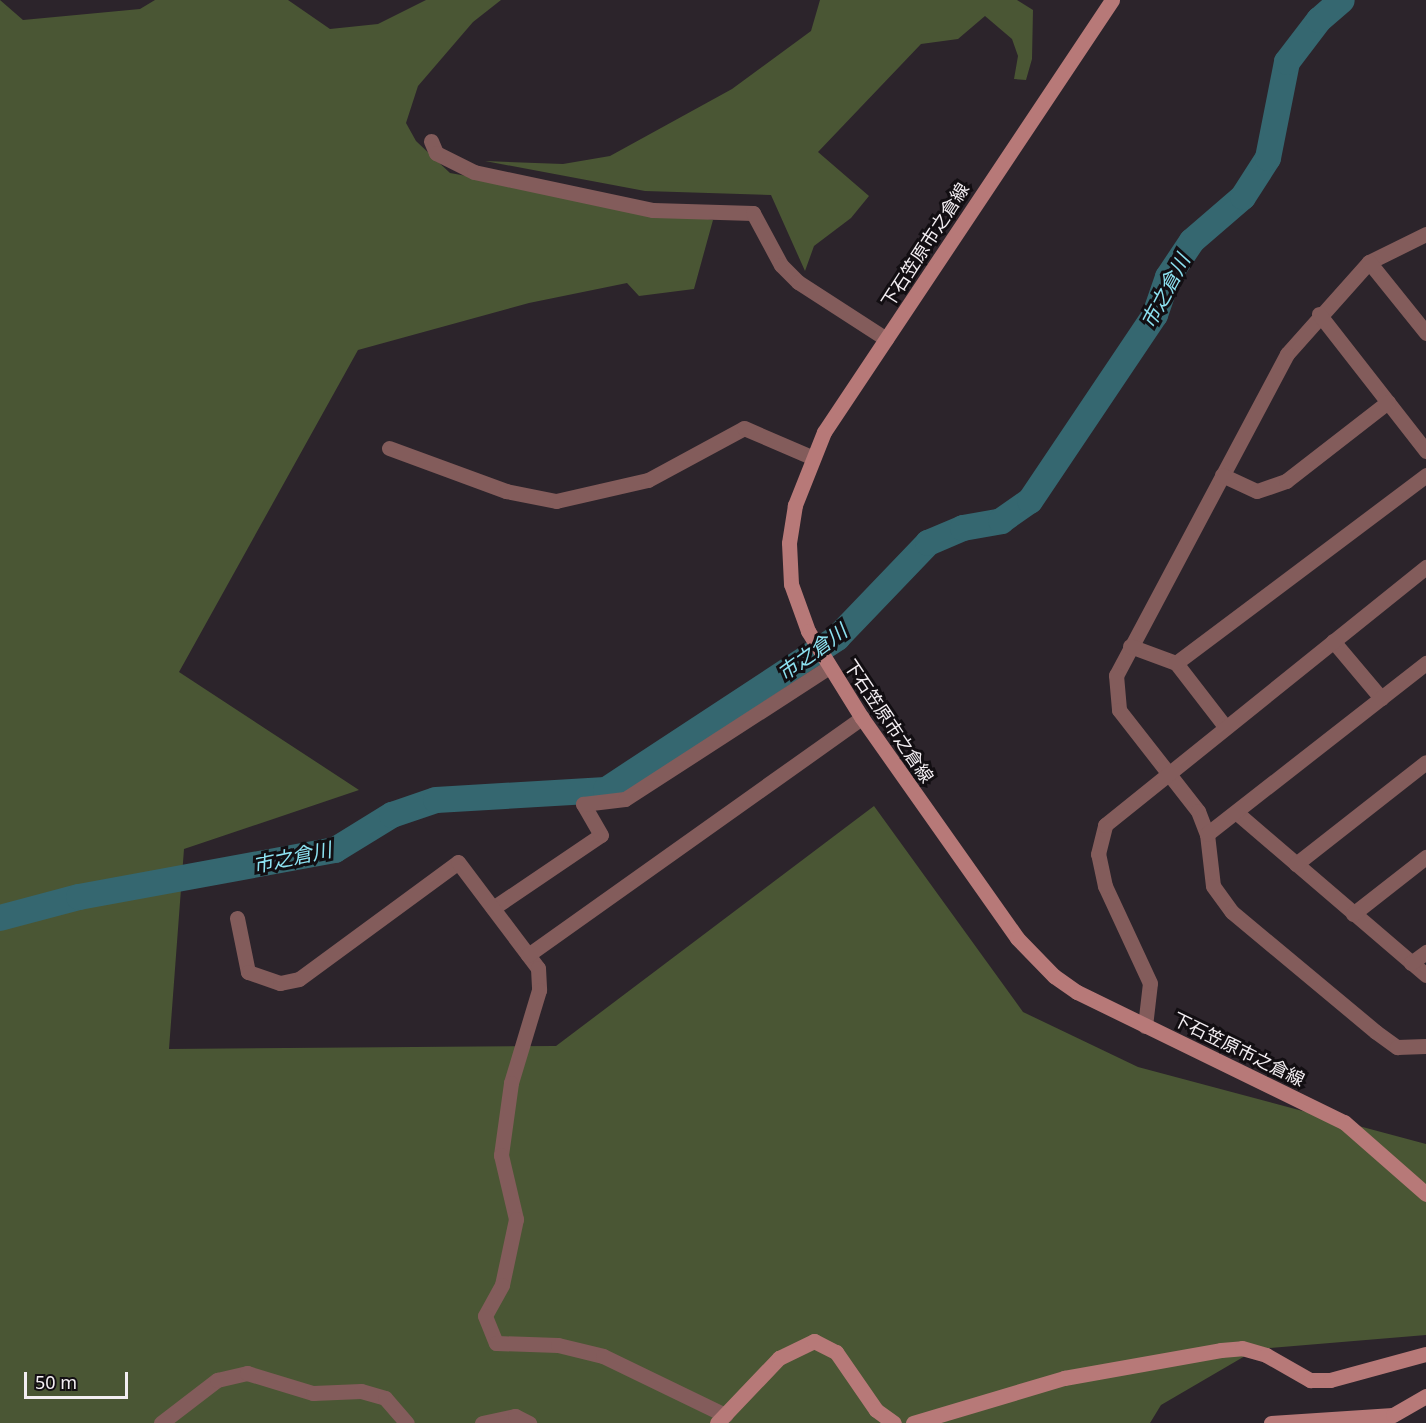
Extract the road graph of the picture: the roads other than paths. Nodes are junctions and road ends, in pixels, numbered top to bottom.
1 (1112, 0) edge
2 (431, 141) dead end
3 (1426, 234) edge
4 (1369, 262) junction
5 (1319, 314) junction
6 (1426, 333) edge
7 (886, 339) junction
8 (1388, 402) junction
9 (389, 448) dead end
10 (1426, 451) edge
11 (811, 457) junction
12 (1222, 475) junction
13 (1426, 475) edge
14 (1426, 567) edge
15 (1333, 641) junction
16 (1130, 646) junction
17 (1176, 663) junction
18 (1426, 663) edge
19 (829, 667) junction
20 (1381, 698) junction
21 (862, 718) junction
22 (1224, 725) junction
23 (1426, 762) edge
24 (1167, 772) junction
25 (1238, 813) junction
26 (1207, 834) junction
27 (1426, 857) edge
28 (1296, 864) junction
29 (493, 908) junction
30 (1353, 914) junction
31 (237, 918) dead end
32 (1426, 952) edge
33 (528, 955) junction
34 (1411, 963) junction
35 (1426, 975) edge
36 (1145, 1026) junction
37 (1426, 1046) edge
38 (1426, 1194) edge
39 (1426, 1354) edge
40 (1426, 1396) edge
41 (721, 1419) edge
42 (161, 1423) edge
43 (406, 1423) edge
44 (482, 1423) edge
45 (530, 1423) edge
46 (894, 1423) edge
47 (913, 1423) edge
48 (1271, 1423) edge

1 - 7 main road, 下石笠原市之倉線
2 - 7 street
3 - 4 street
4 - 5 street
4 - 6 street
5 - 8 street
5 - 12 street
7 - 11 main road, 下石笠原市之倉線
8 - 10 street
8 - 12 street
9 - 11 street
11 - 19 main road, 下石笠原市之倉線
12 - 16 street
13 - 17 street
14 - 15 street
15 - 20 street
15 - 22 street
16 - 17 street
16 - 24 street
17 - 22 street
18 - 20 street
19 - 21 main road, 下石笠原市之倉線
19 - 29 street
20 - 25 street
21 - 33 street
21 - 36 main road, 下石笠原市之倉線
22 - 24 street
23 - 28 street
24 - 26 street
24 - 36 street
25 - 26 street
25 - 28 street
26 - 37 street
27 - 30 street
28 - 30 street
29 - 31 street
29 - 33 street
30 - 34 street
32 - 34 street
33 - 41 street
34 - 35 street
36 - 38 main road, 下石笠原市之倉線
39 - 47 main road
40 - 48 main road
41 - 46 main road
42 - 43 street
44 - 45 street

